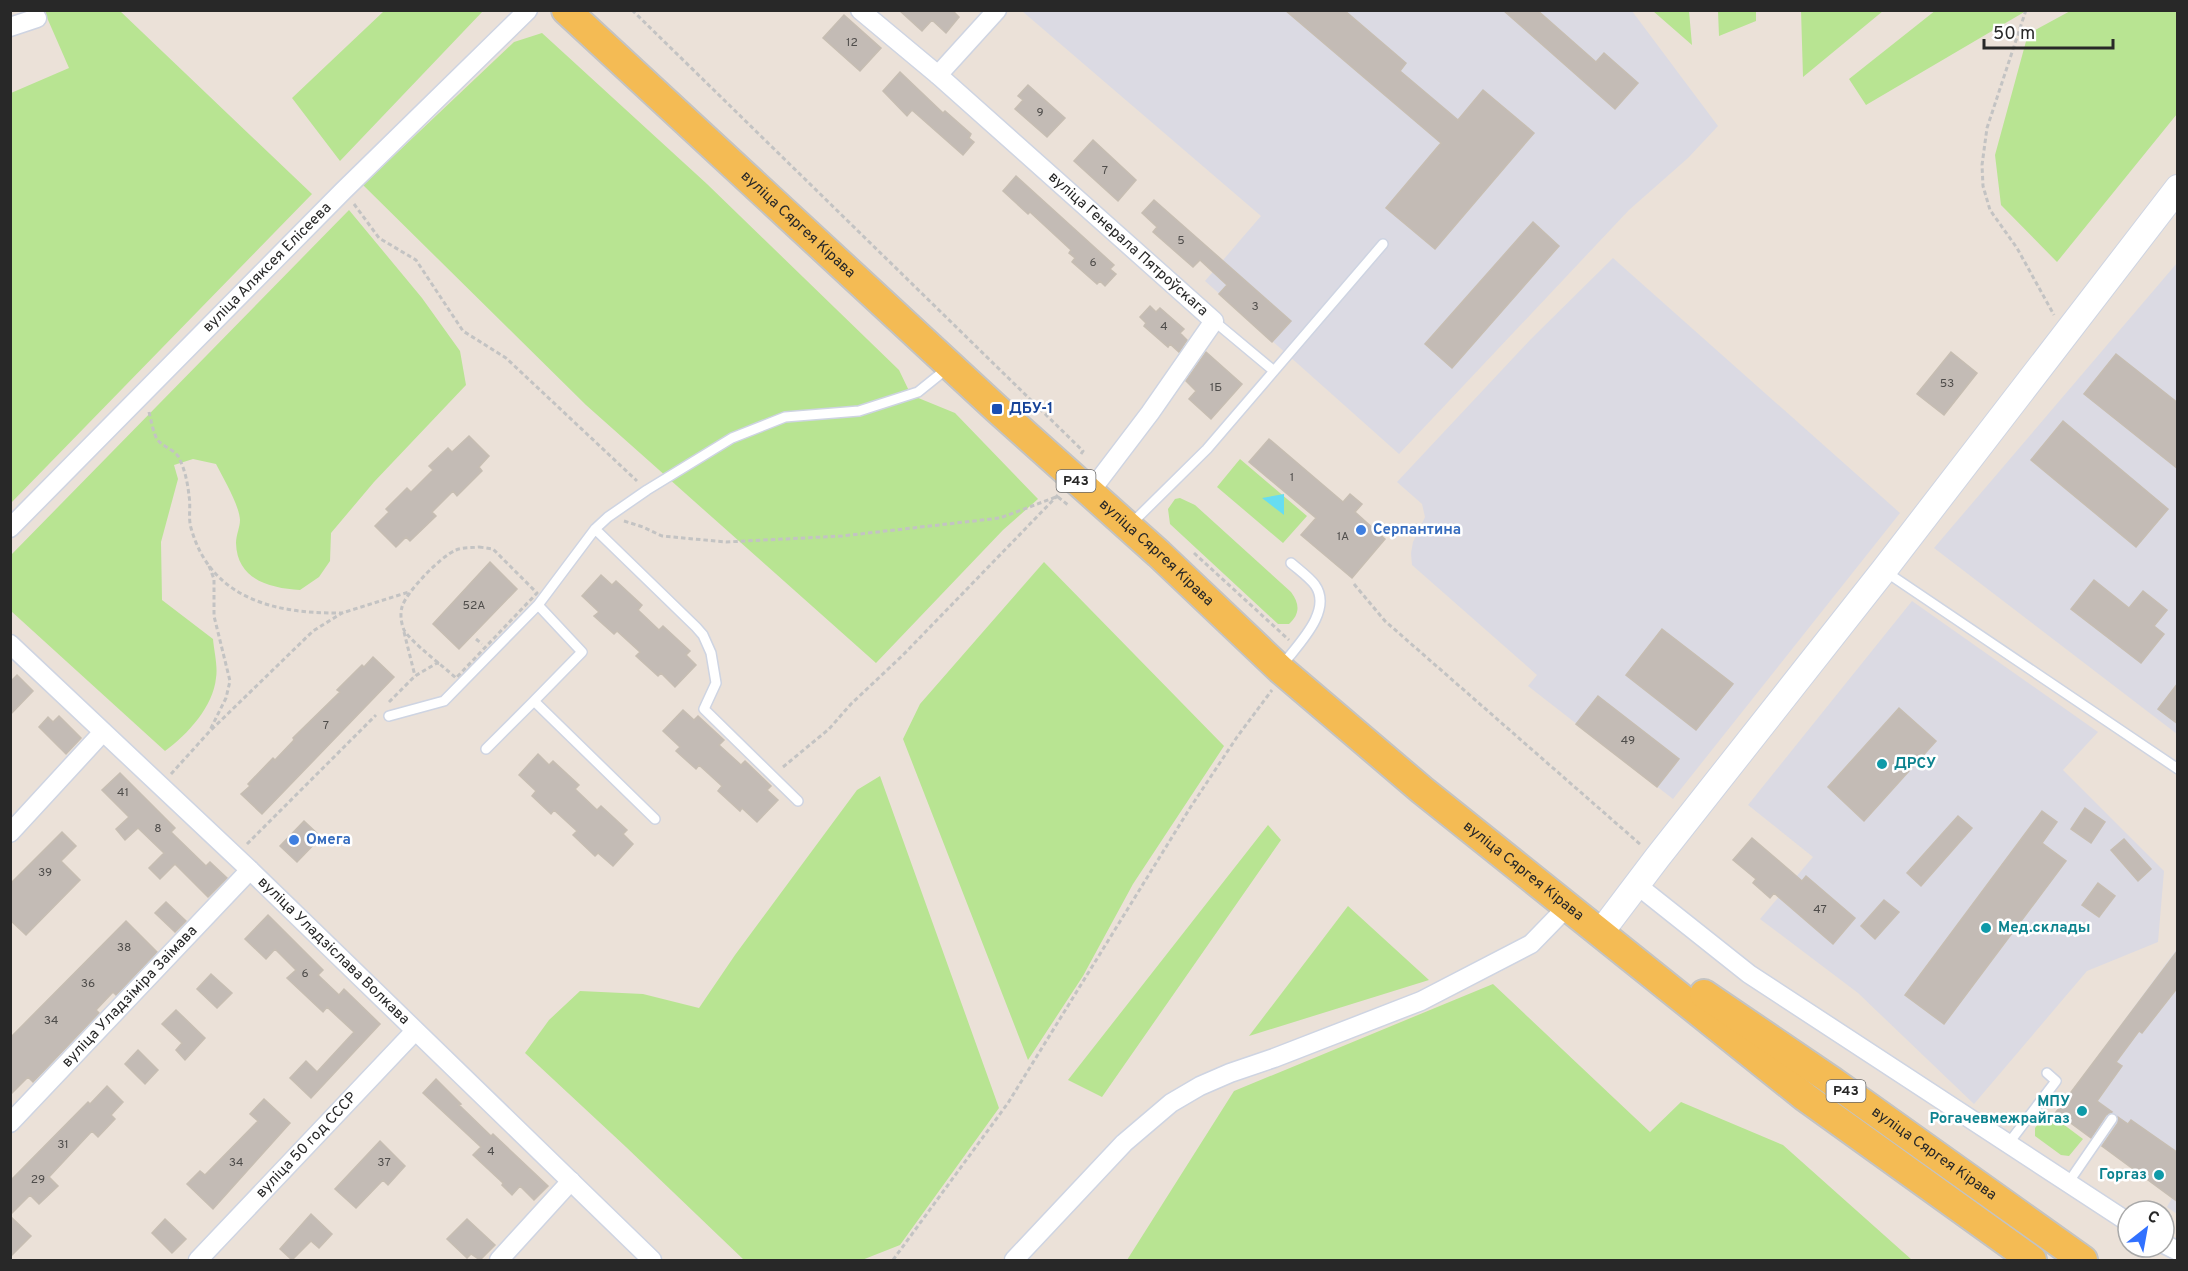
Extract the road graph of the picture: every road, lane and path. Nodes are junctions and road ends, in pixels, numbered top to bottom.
1 (528, 10) edge
2 (566, 10) edge
3 (632, 10) edge
4 (860, 10) edge
5 (997, 10) edge
6 (2026, 10) edge
7 (37, 18) dead end
8 (10, 27) edge
9 (938, 75) junction
10 (2178, 188) edge
11 (344, 191) junction
12 (1383, 244) dead end
13 (1214, 321) junction
14 (2065, 335) junction
15 (950, 366) junction
16 (1274, 371) junction
17 (144, 394) junction
18 (1083, 451) dead end
19 (647, 490) junction
20 (1090, 492) junction
21 (608, 517) junction
22 (1129, 527) junction
23 (10, 528) edge
24 (595, 529) junction
25 (1192, 551) dead end
26 (206, 559) junction
27 (1291, 562) dead end
28 (1884, 570) junction
29 (1354, 584) dead end
30 (411, 591) junction
31 (537, 593) dead end
32 (538, 605) junction
33 (342, 614) junction
34 (402, 624) junction
35 (10, 644) edge
36 (1288, 657) junction
37 (442, 665) junction
38 (415, 676) junction
39 (456, 678) dead end
40 (534, 701) junction
41 (389, 716) dead end
42 (103, 732) junction
43 (209, 732) junction
44 (486, 749) dead end
45 (2178, 769) edge
46 (772, 776) junction
47 (160, 786) junction
48 (798, 801) dead end
49 (655, 819) dead end
50 (10, 833) edge
51 (235, 856) junction
52 (1657, 858) junction
53 (250, 870) junction
54 (1636, 885) junction
55 (1568, 906) junction
56 (1601, 932) junction
57 (415, 1031) junction
58 (2047, 1073) dead end
59 (2112, 1119) dead end
60 (10, 1123) edge
61 (2008, 1144) junction
62 (571, 1181) junction
63 (2068, 1183) junction
64 (2116, 1214) edge
65 (198, 1260) edge
66 (499, 1260) edge
67 (652, 1260) edge
68 (893, 1260) edge
69 (1014, 1260) edge
70 (2032, 1260) edge
71 (2084, 1260) edge

1 - 11 street, вуліца Аляксея Елісеева
2 - 15 main road, вуліца Сяргея Кірава / Р43
3 - 18 path
4 - 9 street, вуліца Генерала Пятроўскага
5 - 9 street
6 - 14 path
7 - 8 street
9 - 13 street, вуліца Генерала Пятроўскага
10 - 14 street
11 - 17 street, вуліца Аляксея Елісеева
11 - 19 path
12 - 16 lane
13 - 16 lane
13 - 20 street, вуліца Генерала Пятроўскага
14 - 28 street
15 - 19 lane
15 - 20 main road, вуліца Сяргея Кірава / Р43
16 - 22 lane
17 - 23 street, вуліца Аляксея Елісеева
17 - 26 path
19 - 21 lane
20 - 22 main road, вуліца Сяргея Кірава / Р43
21 - 24 lane
21 - 46 path
22 - 36 main road, вуліца Сяргея Кірава / Р43
24 - 32 lane
24 - 46 lane
25 - 36 path
26 - 33 path
26 - 43 path
27 - 36 lane
28 - 45 lane
28 - 52 street
29 - 52 path
30 - 31 path
30 - 33 path
30 - 34 path
32 - 40 lane
32 - 41 lane
33 - 43 path
34 - 37 path
34 - 38 path
35 - 42 street, вуліца Уладзіслава Волкава
36 - 55 main road, вуліца Сяргея Кірава / Р43
36 - 68 path
37 - 38 path
37 - 39 path
38 - 51 path
40 - 44 lane
40 - 49 lane
42 - 47 street, вуліца Уладзіслава Волкава
42 - 50 street
43 - 47 path
46 - 48 lane
47 - 51 street, вуліца Уладзіслава Волкава
51 - 53 street, вуліца Уладзіслава Волкава
52 - 54 street
53 - 57 street, вуліца Уладзіслава Волкава
53 - 60 street, вуліца Уладзіміра Заімава
54 - 56 street
54 - 61 street
55 - 56 main road, вуліца Сяргея Кірава / Р43
55 - 69 street
56 - 70 main road, вуліца Сяргея Кірава / Р43
56 - 71 main road, вуліца Сяргея Кірава / Р43
57 - 62 street, вуліца Уладзіслава Волкава
57 - 65 street, вуліца 50 год СССР
58 - 61 lane
59 - 63 lane
61 - 63 street
62 - 66 street
62 - 67 street, вуліца Уладзіслава Волкава
63 - 64 street

